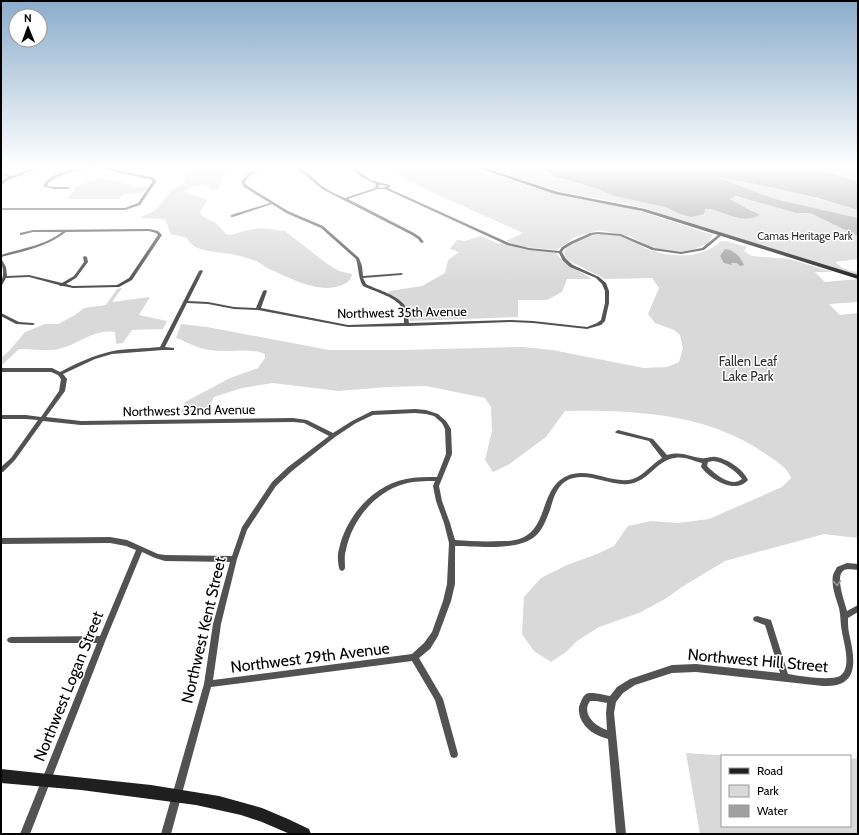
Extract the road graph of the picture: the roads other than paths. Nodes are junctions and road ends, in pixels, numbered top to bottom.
1 (137, 205) edge
2 (266, 205) edge
3 (276, 205) edge
4 (356, 205) edge
5 (423, 205) edge
6 (620, 205) edge
7 (1, 209) edge
8 (232, 216) dead end
9 (64, 231) junction
10 (21, 234) dead end
11 (720, 235) junction
12 (422, 242) dead end
13 (560, 252) junction
14 (1, 256) edge
15 (85, 257) dead end
16 (1, 261) edge
17 (201, 271) dead end
18 (401, 274) dead end
19 (5, 277) junction
20 (361, 277) junction
21 (858, 277) edge
22 (1, 284) edge
23 (61, 285) junction
24 (265, 291) dead end
25 (186, 302) junction
26 (258, 309) junction
27 (1, 314) edge
28 (33, 324) dead end
29 (406, 325) junction
30 (162, 347) junction
31 (172, 349) dead end
32 (1, 370) edge
33 (60, 374) junction
34 (1, 417) edge
35 (42, 418) junction
36 (618, 432) dead end
37 (333, 436) junction
38 (666, 458) junction
39 (705, 461) junction
40 (1, 470) edge
41 (439, 479) junction
42 (1, 541) edge
43 (452, 543) junction
44 (140, 549) junction
45 (234, 559) junction
46 (858, 567) edge
47 (342, 568) dead end
48 (858, 608) edge
49 (844, 616) junction
50 (757, 619) dead end
51 (102, 639) junction
52 (11, 640) dead end
53 (414, 657) junction
54 (785, 678) junction
55 (208, 684) junction
56 (612, 700) junction
57 (611, 736) junction
58 (454, 754) dead end
59 (1, 776) edge
60 (47, 779) junction
61 (177, 794) junction
62 (25, 834) edge
63 (166, 834) edge
64 (304, 834) edge
65 (621, 834) edge

1 - 7 street
2 - 8 street
3 - 20 street
4 - 12 street
5 - 13 street
6 - 11 main road
9 - 10 street
9 - 14 street
9 - 23 street
11 - 13 street
11 - 21 main road
13 - 29 street, Northwest 35th Avenue
15 - 23 street
16 - 19 street
17 - 25 street
18 - 20 street
19 - 22 street
19 - 23 street
20 - 29 street
24 - 26 street
25 - 26 street, Northwest 35th Avenue
25 - 30 street
26 - 29 street, Northwest 35th Avenue
27 - 28 street
30 - 31 street
30 - 33 street
32 - 33 street
33 - 35 street
34 - 35 street, Northwest 32nd Avenue
35 - 37 street, Northwest 32nd Avenue
35 - 40 street
36 - 38 street
37 - 41 street, Northwest Kent Street
37 - 45 street, Northwest Kent Street
38 - 39 street
38 - 43 street
39 - 39 street
41 - 43 street
41 - 47 street
42 - 44 street
43 - 53 street
44 - 45 street
44 - 51 street, Northwest Logan Street
45 - 55 street, Northwest Kent Street
46 -> 49 street, Northwest Hill Street
48 - 49 street
49 - 54 street, Northwest Hill Street
50 - 54 street
51 - 52 street
51 - 60 street, Northwest Logan Street
53 - 55 street, Northwest 29th Avenue
53 - 58 street
54 - 56 street, Northwest Hill Street
55 - 61 street, Northwest Kent Street
56 - 57 street
56 - 57 street
57 - 65 street
59 - 60 main road
60 - 61 main road
60 - 62 street, Northwest Logan Street
61 - 63 street, Northwest Kent Street
61 - 64 main road

